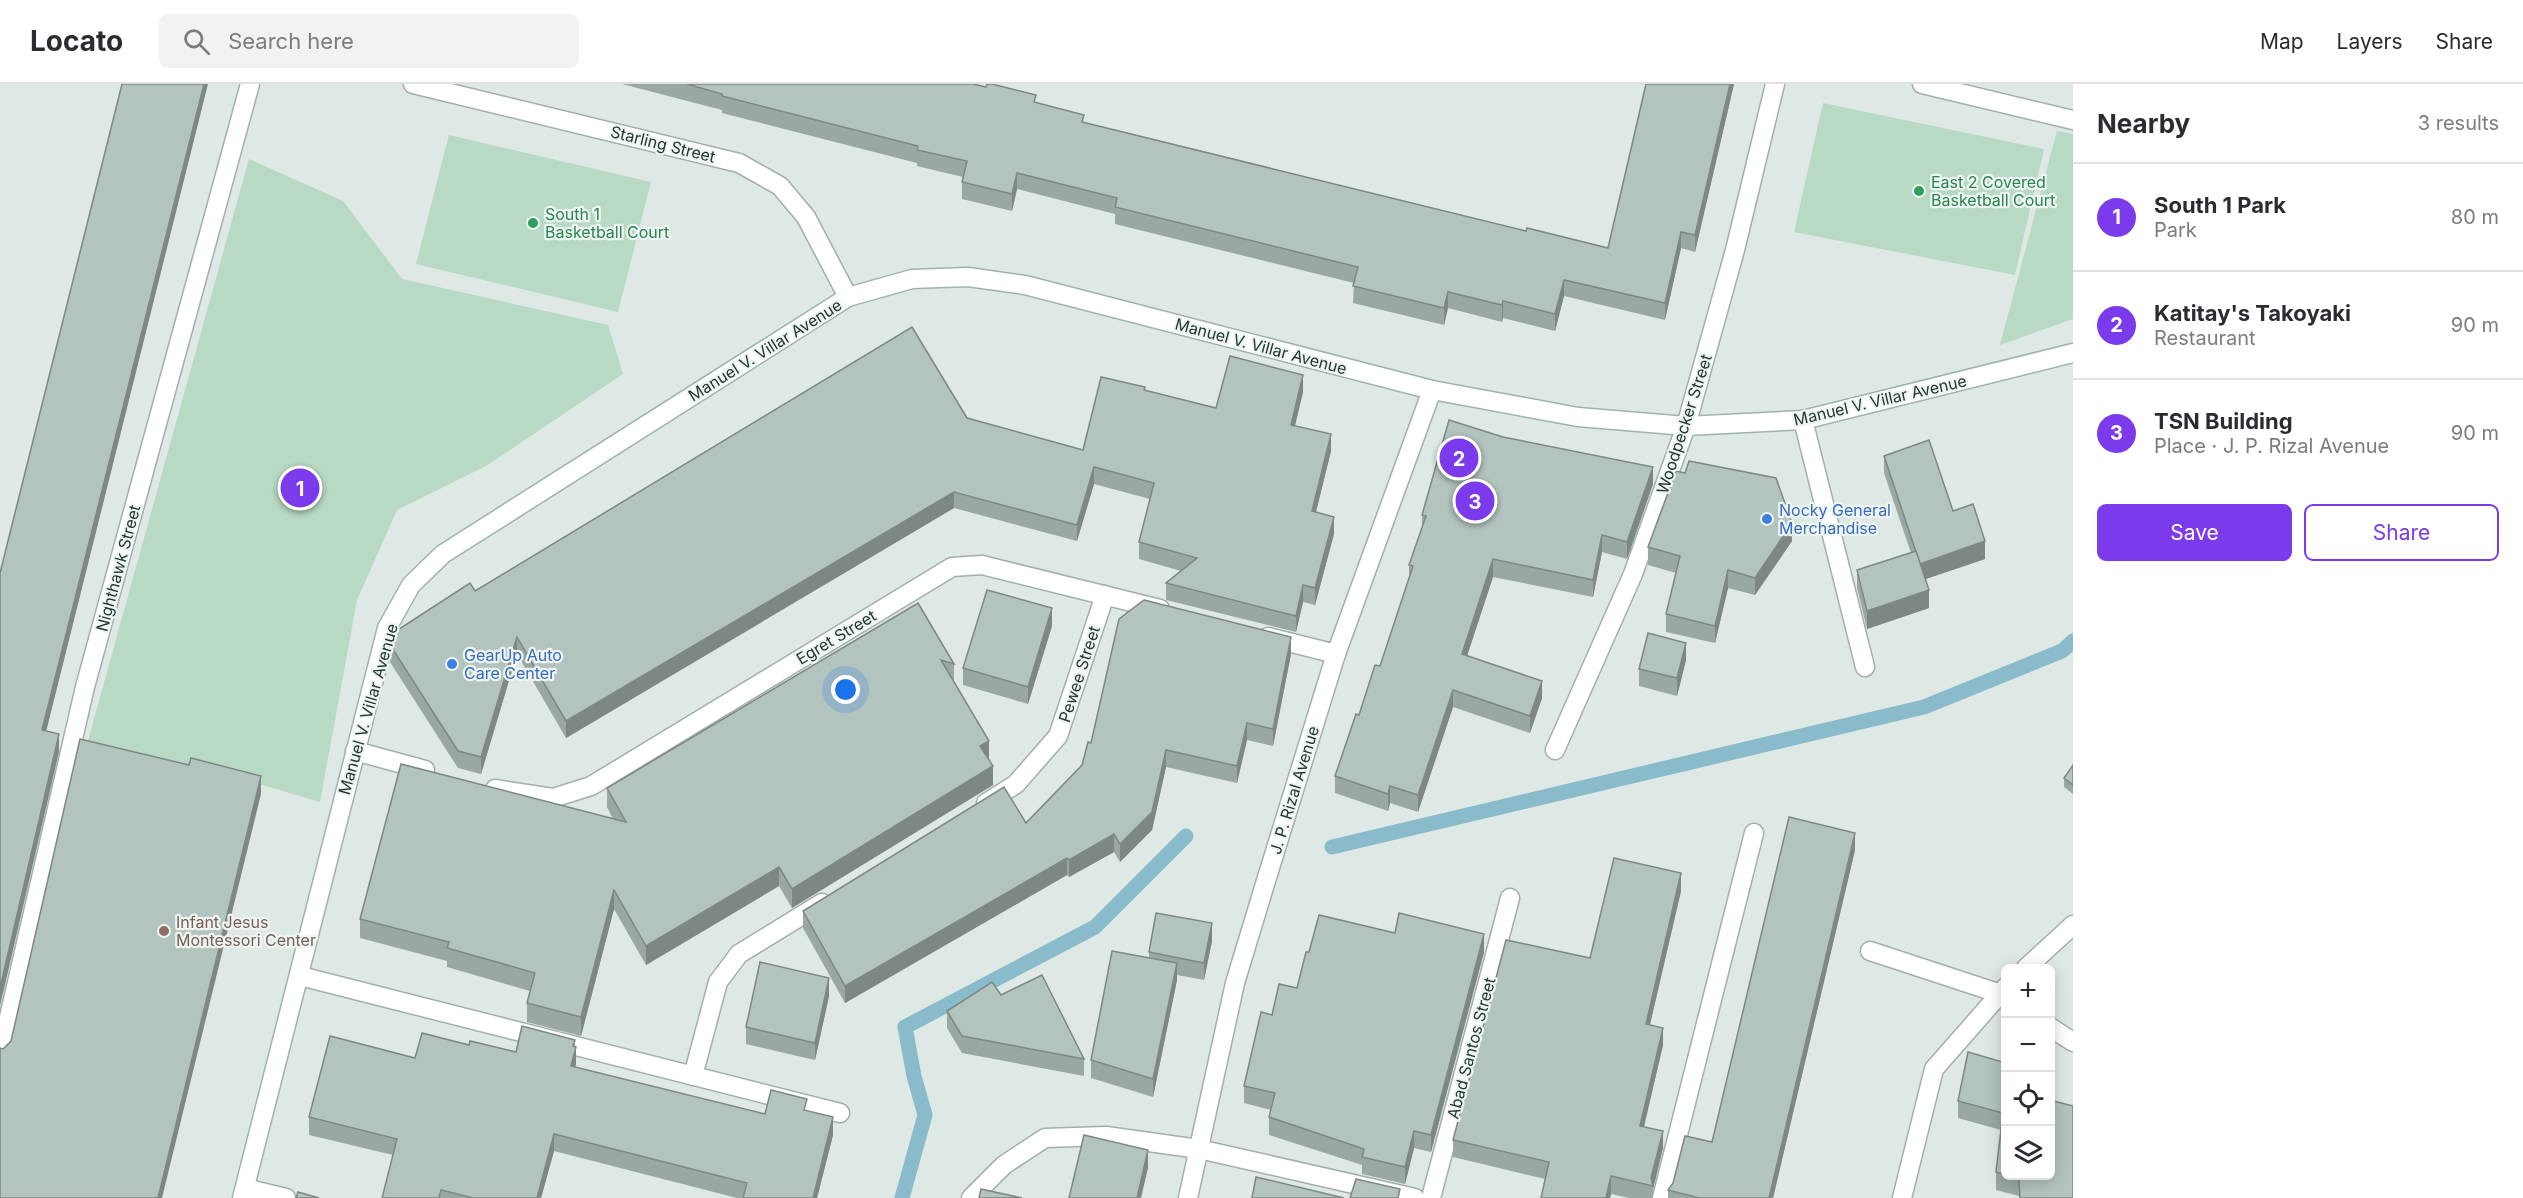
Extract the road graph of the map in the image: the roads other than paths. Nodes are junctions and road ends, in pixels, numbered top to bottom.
1 (250, 84) edge
2 (413, 84) edge
3 (1775, 84) edge
4 (1922, 84) edge
5 (2073, 120) edge
6 (848, 297) junction
7 (2073, 353) edge
8 (1432, 390) junction
9 (1803, 420) junction
10 (1686, 426) junction
11 (1105, 595) junction
12 (1174, 613) edge
13 (1255, 634) edge
14 (1336, 654) junction
15 (1865, 667) dead end
16 (1555, 750) dead end
17 (355, 751) junction
18 (442, 775) edge
19 (475, 784) edge
20 (967, 814) edge
21 (1754, 833) dead end
22 (838, 893) edge
23 (1510, 898) dead end
24 (2073, 926) edge
25 (1870, 951) dead end
26 (2031, 964) edge
27 (300, 976) junction
28 (2001, 992) edge
29 (2001, 995) edge
30 (2055, 1030) edge
31 (2073, 1042) edge
32 (0, 1056) edge
33 (693, 1076) junction
34 (840, 1113) dead end
35 (1199, 1149) junction
36 (244, 1193) edge
37 (286, 1198) edge
38 (971, 1198) edge
39 (1188, 1198) edge
40 (1415, 1198) edge
41 (1431, 1198) edge
42 (1662, 1198) edge
43 (1902, 1198) edge

1 - 32 street, Nighthawk Street
2 - 6 street, Starling Street
3 - 10 street, Woodpecker Street
4 - 5 street
6 - 8 street, Manuel V. Villar Avenue
6 - 17 street, Manuel V. Villar Avenue
7 - 9 street, Manuel V. Villar Avenue
8 - 10 street, Manuel V. Villar Avenue
8 - 14 street, J. P. Rizal Avenue
9 - 10 street, Manuel V. Villar Avenue
9 - 15 street
10 - 16 street, Woodpecker Street
11 - 12 street, Egret Street
11 - 19 street, Egret Street
11 - 20 street, Pewee Street
13 - 14 street
14 - 35 street, J. P. Rizal Avenue
17 - 18 street
17 - 27 street, Manuel V. Villar Avenue
21 - 42 street
22 - 33 street
23 - 41 street, Abad Santos Street
24 - 26 street
25 - 28 street
27 - 33 street
27 - 36 street, Manuel V. Villar Avenue
29 - 43 street
30 - 31 street
33 - 34 street
35 - 38 street
35 - 39 street, J. P. Rizal Avenue
35 - 40 street
36 - 37 street

